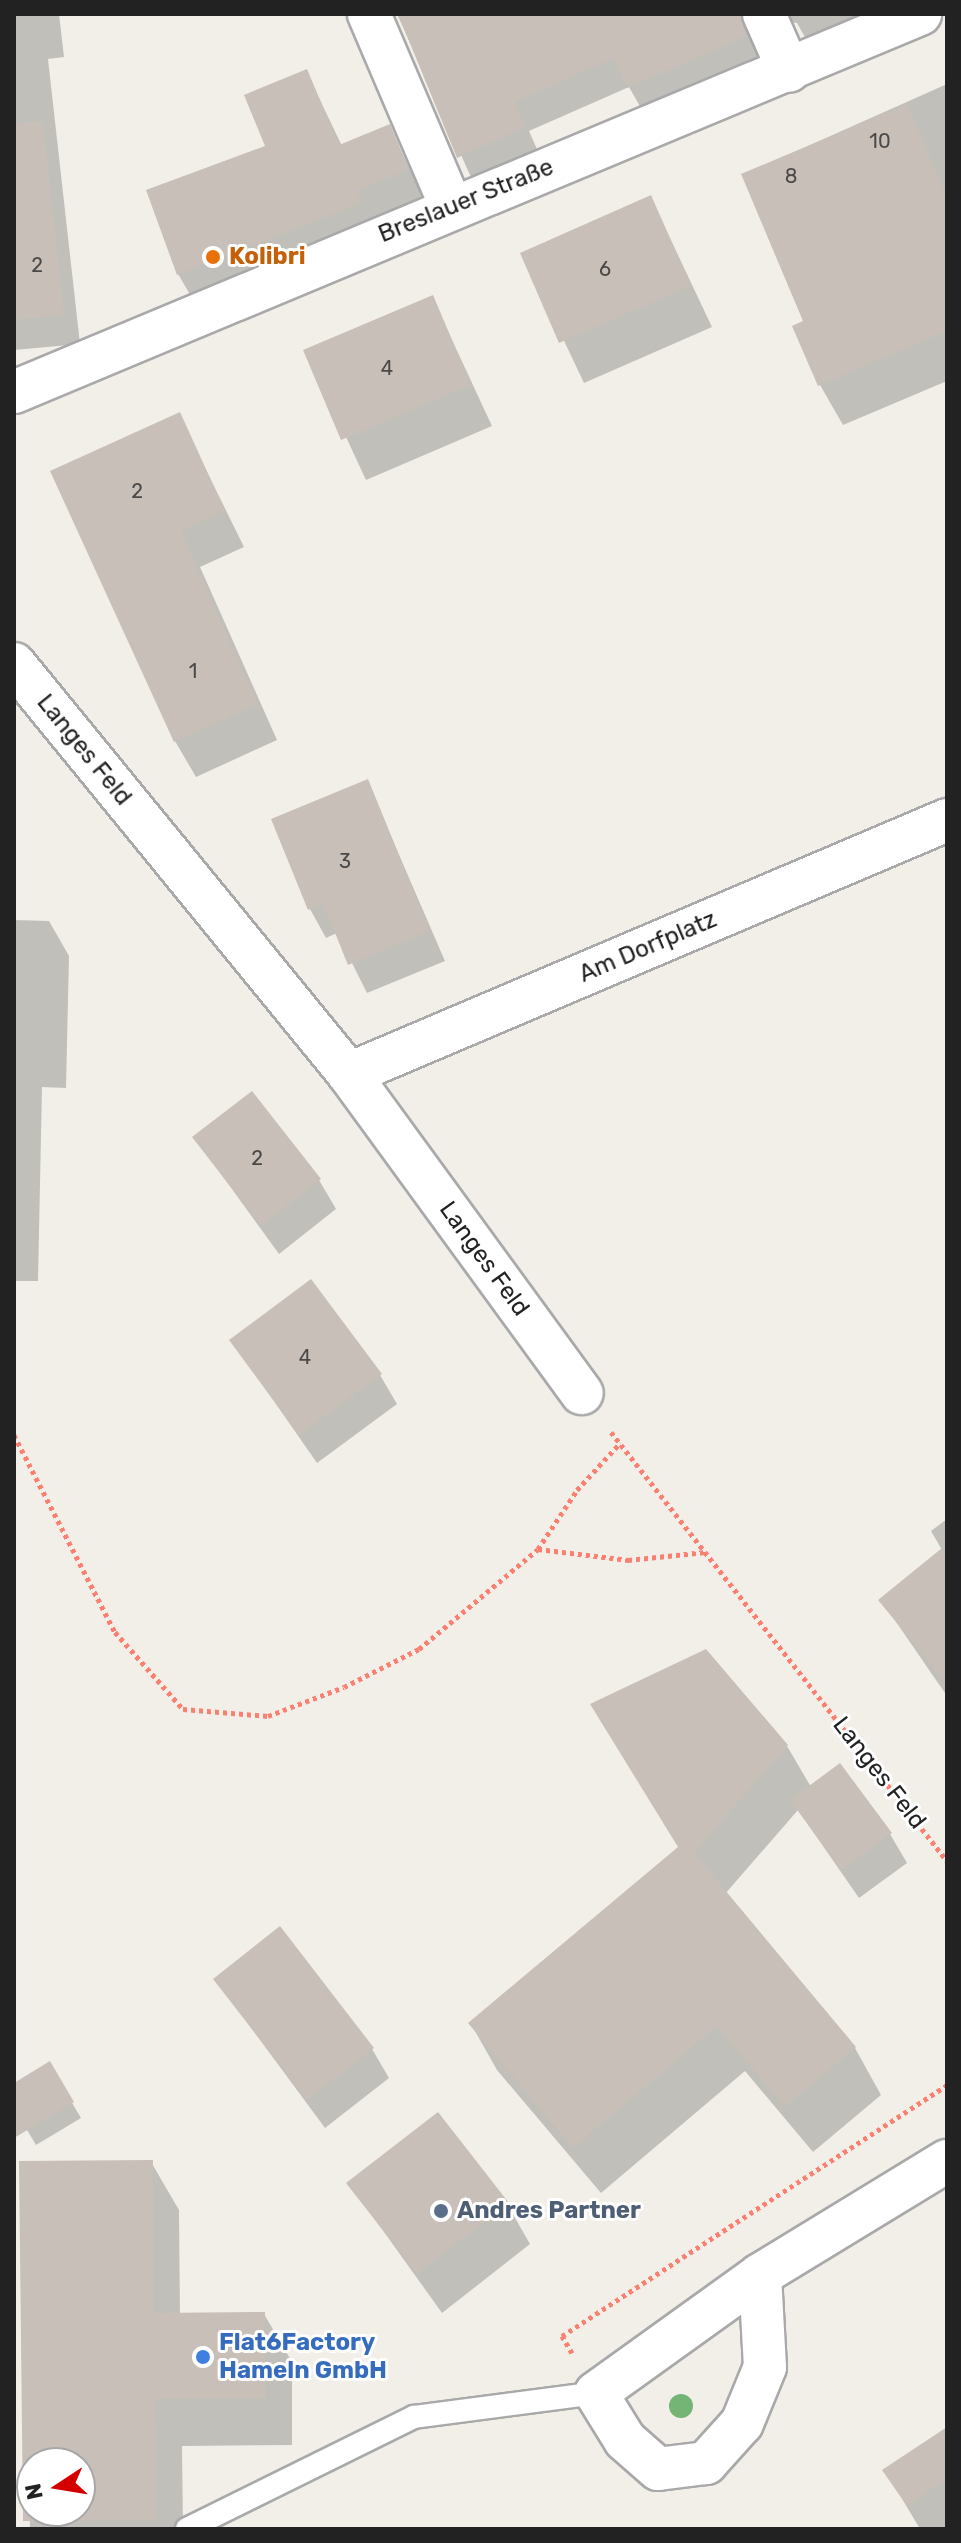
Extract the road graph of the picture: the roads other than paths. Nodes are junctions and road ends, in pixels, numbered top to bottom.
1 (369, 14) edge
2 (764, 14) edge
3 (920, 14) edge
4 (789, 71) junction
5 (451, 206) junction
6 (14, 392) edge
7 (14, 664) edge
8 (947, 820) edge
9 (349, 1074) junction
10 (582, 1393) road end
11 (947, 2161) edge
12 (760, 2275) junction
13 (596, 2393) junction
14 (187, 2529) edge

1 - 5 street
2 - 4 street
3 - 4 street, Breslauer Straße
4 - 5 street, Breslauer Straße
5 - 6 street, Breslauer Straße
7 - 9 street, Langes Feld
8 - 9 street, Am Dorfplatz
9 - 10 street, Langes Feld
11 - 12 street
12 - 13 street
12 - 13 street
13 - 14 lane

